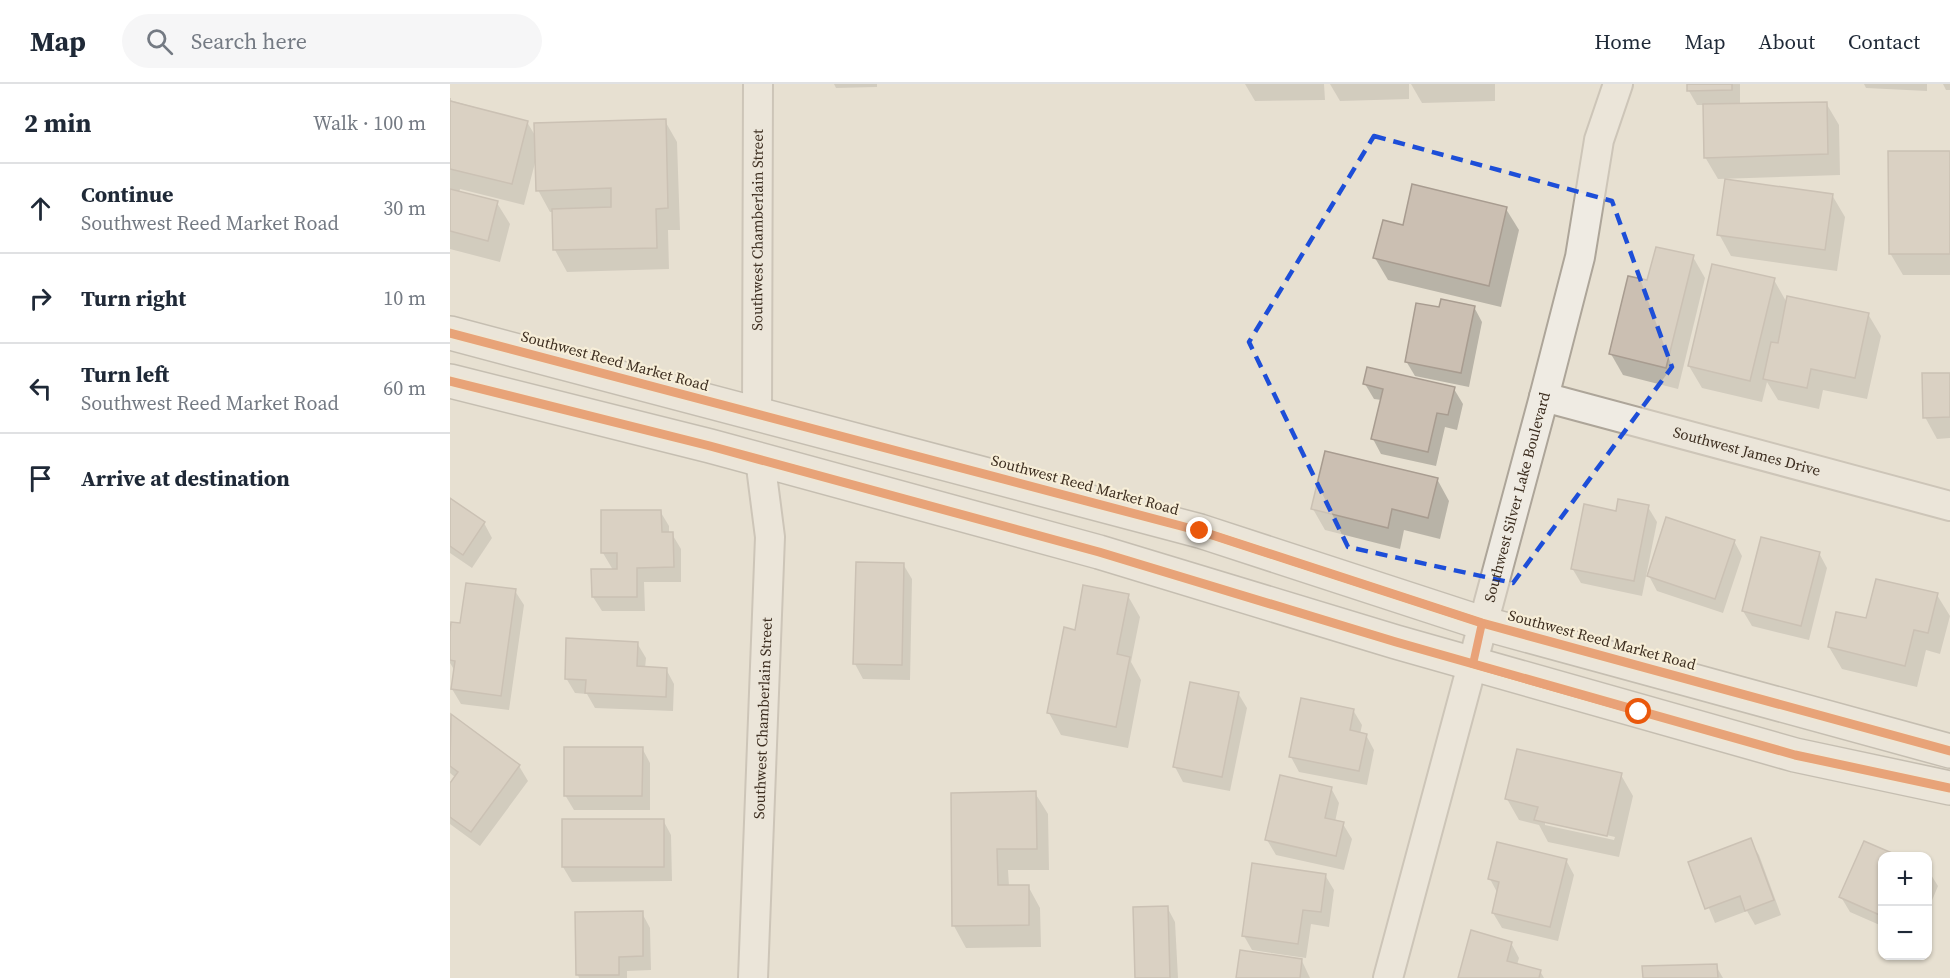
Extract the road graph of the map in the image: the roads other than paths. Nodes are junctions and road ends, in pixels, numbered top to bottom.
1 (758, 84) edge
2 (1618, 84) edge
3 (450, 333) edge
4 (450, 381) edge
5 (1545, 398) junction
6 (757, 413) junction
7 (760, 459) junction
8 (1950, 506) edge
9 (1482, 623) junction
10 (1473, 664) junction
11 (1950, 751) edge
12 (1950, 788) edge
13 (753, 978) edge
14 (1388, 978) edge

1 - 6 street, Southwest Chamberlain Street
2 - 5 street, Southwest Silver Lake Boulevard
3 - 6 main road, Southwest Reed Market Road
4 - 7 main road
5 - 8 street, Southwest James Drive
5 - 9 street, Southwest Silver Lake Boulevard
6 - 9 main road, Southwest Reed Market Road
7 - 10 main road
7 - 13 street, Southwest Chamberlain Street
9 - 10 street, Southwest Silver Lake Boulevard
9 - 11 main road, Southwest Reed Market Road
10 - 12 main road
10 - 14 street, Southwest Silver Lake Boulevard

